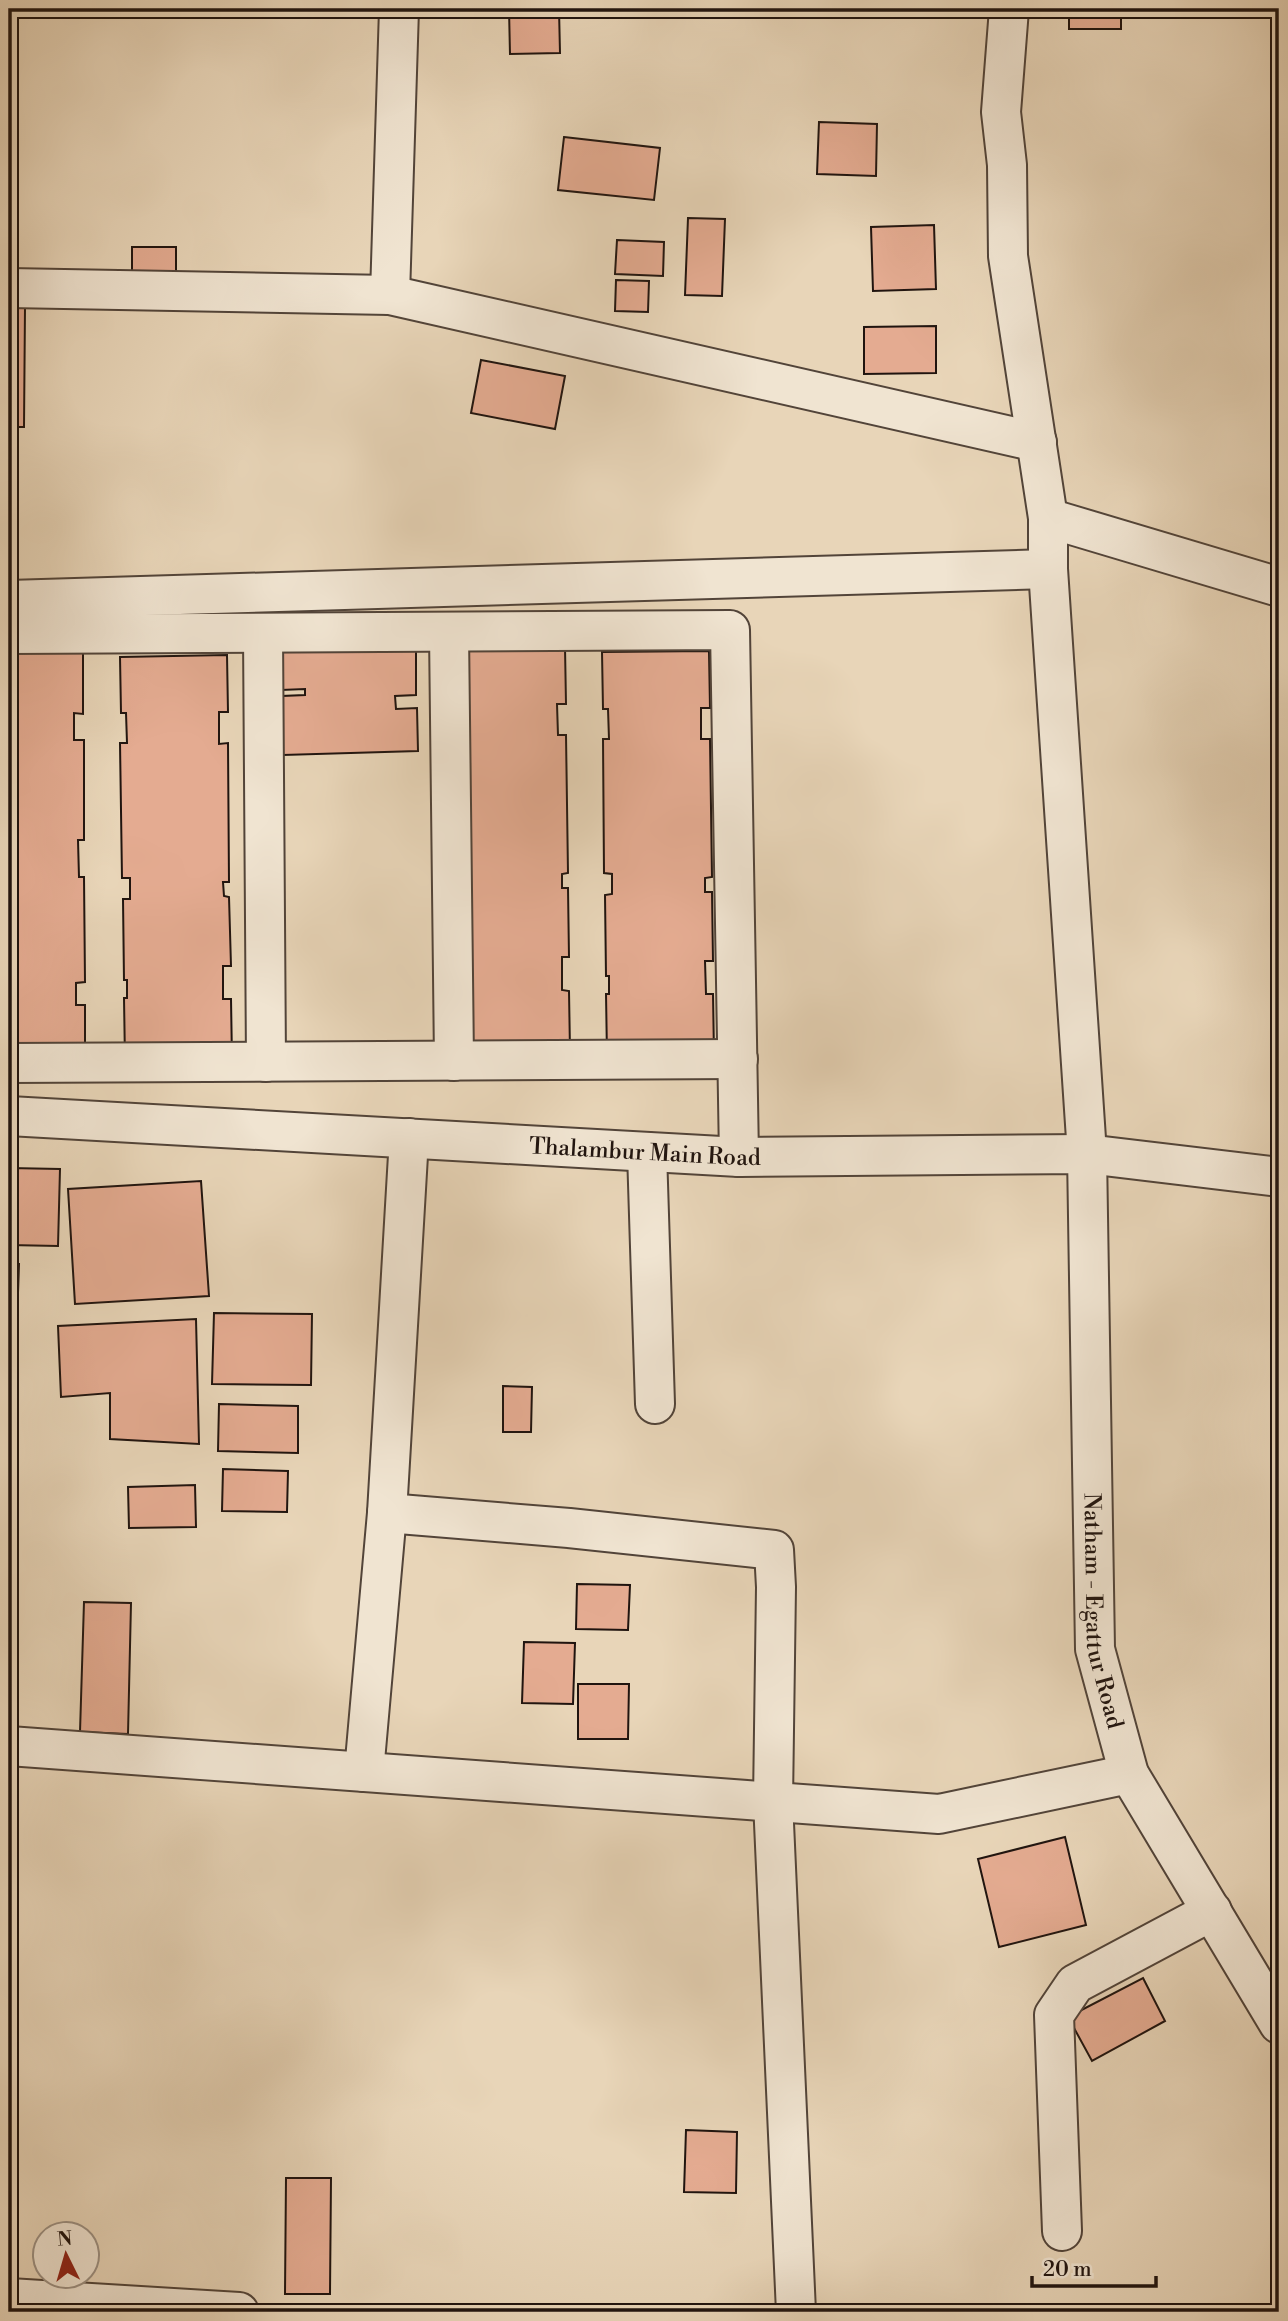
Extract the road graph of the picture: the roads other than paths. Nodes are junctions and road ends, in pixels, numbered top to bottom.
1 (399, 9) edge
2 (1009, 9) edge
3 (9, 288) edge
4 (390, 295) junction
5 (1037, 442) junction
6 (1048, 518) junction
7 (1048, 569) junction
8 (1279, 587) edge
9 (9, 600) edge
10 (449, 632) junction
11 (263, 633) junction
12 (9, 634) edge
13 (738, 1059) junction
14 (454, 1061) junction
15 (266, 1062) junction
16 (9, 1063) edge
17 (9, 1116) edge
18 (409, 1139) junction
19 (647, 1152) junction
20 (1087, 1154) junction
21 (739, 1157) junction
22 (1279, 1178) edge
23 (655, 1404) dead end
24 (387, 1513) junction
25 (9, 1746) edge
26 (364, 1772) junction
27 (1129, 1774) junction
28 (773, 1801) junction
29 (1212, 1912) junction
30 (1279, 2024) edge
31 (1062, 2231) dead end
32 (9, 2298) edge
33 (239, 2312) edge
34 (796, 2312) edge

1 - 4 street
2 - 5 street, Natham - Egattur Road
3 - 4 street
4 - 5 street
5 - 6 street, Natham - Egattur Road
6 - 7 street, Natham - Egattur Road
6 - 8 street
7 - 9 street
7 - 20 street, Natham - Egattur Road
10 - 11 street
10 - 13 street
10 - 14 street
11 - 12 street
11 - 15 street
13 - 14 street
13 - 21 street
14 - 15 street
15 - 16 street
17 - 18 street, Thalambur Main Road
18 - 19 street, Thalambur Main Road
18 - 24 street
19 - 21 street, Thalambur Main Road
19 - 23 street
20 - 21 street, Thalambur Main Road
20 - 22 street, Thalambur Main Road
20 - 27 street, Natham - Egattur Road
24 - 26 street
24 - 28 street
25 - 26 street
26 - 28 street
27 - 28 street
27 - 29 street, Natham - Egattur Road
28 - 34 street
29 - 30 street, Natham - Egattur Road
29 - 31 street
32 - 33 street

